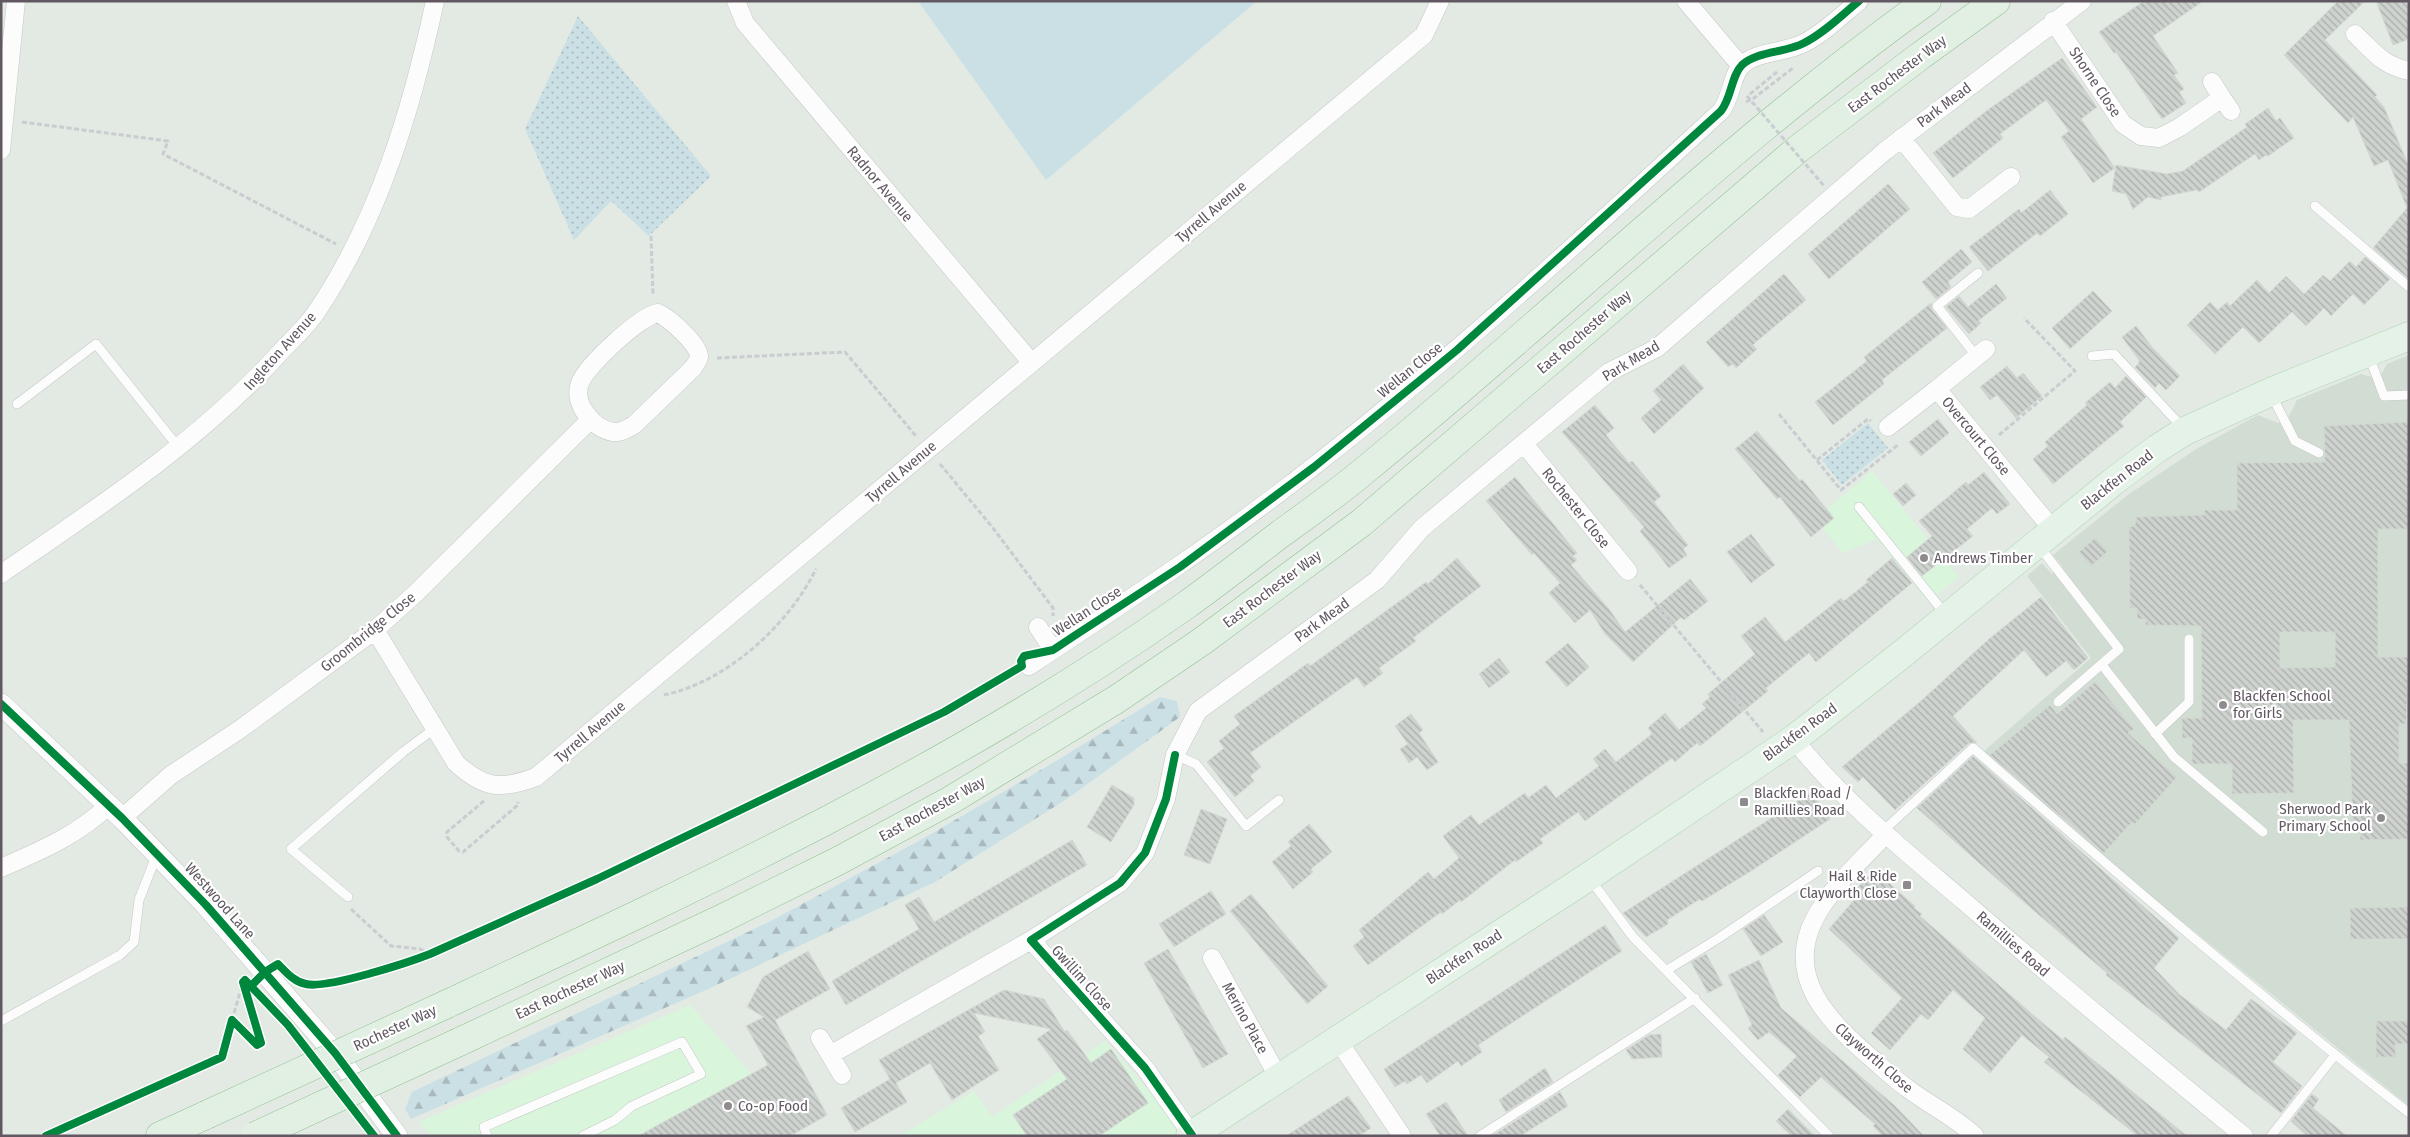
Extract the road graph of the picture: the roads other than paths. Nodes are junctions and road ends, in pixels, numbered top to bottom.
1 (16, 1) edge
2 (436, 1) edge
3 (736, 1) edge
4 (1440, 1) edge
5 (1686, 1) edge
6 (1859, 1) edge
7 (1927, 1) edge
8 (1996, 1) edge
9 (2082, 1) edge
10 (2053, 21) junction
11 (2355, 34) dead end
12 (1741, 66) junction
13 (2409, 71) edge
14 (2212, 82) dead end
15 (1901, 138) junction
16 (1, 150) edge
17 (2011, 177) dead end
18 (2315, 206) dead end
19 (1978, 273) dead end
20 (2409, 287) edge
21 (2409, 336) edge
22 (2368, 352) junction
23 (1981, 353) joint
24 (2092, 356) dead end
25 (1031, 362) junction
26 (1937, 389) junction
27 (2270, 392) junction
28 (2409, 395) edge
29 (17, 404) dead end
30 (591, 419) junction
31 (1888, 427) road end
32 (2185, 431) junction
33 (1524, 444) junction
34 (179, 448) junction
35 (2319, 453) dead end
36 (1858, 507) dead end
37 (2046, 538) junction
38 (1628, 571) road end
39 (1, 574) edge
40 (1948, 618) junction
41 (1038, 627) dead end
42 (375, 630) junction
43 (2189, 639) dead end
44 (1053, 650) junction
45 (2102, 665) junction
46 (1029, 666) dead end
47 (2058, 702) dead end
48 (1, 704) edge
49 (434, 728) junction
50 (2155, 734) junction
51 (1786, 744) junction
52 (1175, 755) junction
53 (1279, 800) dead end
54 (116, 812) junction
55 (1884, 832) junction
56 (2262, 832) dead end
57 (157, 853) junction
58 (1, 868) edge
59 (1818, 871) dead end
60 (1588, 877) junction
61 (346, 895) road end
62 (1031, 940) junction
63 (1212, 958) dead end
64 (1667, 970) junction
65 (1695, 998) junction
66 (1, 1021) edge
67 (820, 1038) dead end
68 (1337, 1039) junction
69 (830, 1055) junction
70 (2335, 1055) junction
71 (842, 1075) dead end
72 (1279, 1078) junction
73 (2409, 1113) edge
74 (1191, 1135) edge
75 (160, 1136) edge
76 (255, 1136) edge
77 (397, 1136) edge
78 (487, 1136) edge
79 (582, 1136) edge
80 (1402, 1136) edge
81 (1480, 1136) edge
82 (1829, 1136) edge
83 (1976, 1136) edge
84 (2244, 1136) edge
85 (2271, 1136) edge

1 - 16 street
2 - 34 street, Ingleton Avenue
3 - 25 street, Radnor Avenue
4 - 25 street, Tyrrell Avenue
5 - 12 street
6 - 12 street
7 - 75 highway, Rochester Way, bridge
8 - 76 highway, East Rochester Way, bridge
9 - 10 street, Park Mead
10 - 14 street, Shorne Close
10 - 15 street, Park Mead
11 - 13 street
12 - 44 street, Wellan Close
15 - 17 street
15 - 33 street, Park Mead
18 - 20 lane
19 - 23 lane
21 - 22 main road, Blackfen Road
22 - 27 main road, Blackfen Road
22 - 28 lane
23 - 26 street
24 - 32 lane
25 - 49 street, Tyrrell Avenue
26 - 31 street, Overcourt Close
26 - 37 street, Overcourt Close
27 - 32 main road, Blackfen Road
27 - 35 lane
29 - 34 lane
30 - 30 street
30 - 42 street, Groombridge Close
32 - 37 main road, Blackfen Road
33 - 38 street, Rochester Close
33 - 52 street, Park Mead
34 - 39 street, Ingleton Avenue
36 - 40 lane
37 - 40 main road, Blackfen Road
37 - 45 lane
40 - 51 main road, Blackfen Road
41 - 44 street, Wellan Close
42 - 49 street, Tyrrell Avenue
42 - 54 street, Groombridge Close
43 - 50 lane
44 - 46 street, Wellan Close
45 - 47 lane
45 - 50 lane
48 - 54 street, Westwood Lane
49 - 61 lane
50 - 56 lane
51 - 55 street, Ramillies Road
51 - 60 main road, Blackfen Road
52 - 53 lane
52 - 62 street, Gwillim Close
54 - 57 street, Westwood Lane
54 - 58 street, Groombridge Close
55 - 70 lane
55 - 83 street, Clayworth Close
55 - 84 street, Ramillies Road
57 - 66 lane
57 - 77 street, Westwood Lane
59 - 64 lane
60 - 64 lane
60 - 68 main road, Blackfen Road
62 - 69 street, Gwillim Close
62 - 74 street, Gwillim Close
63 - 72 street, Merino Place
64 - 65 lane
65 - 81 lane
65 - 82 lane
67 - 69 street
68 - 72 main road, Blackfen Road
68 - 80 street
69 - 71 street
70 - 73 lane
70 - 85 lane
72 - 74 main road, Blackfen Road
78 - 79 lane

